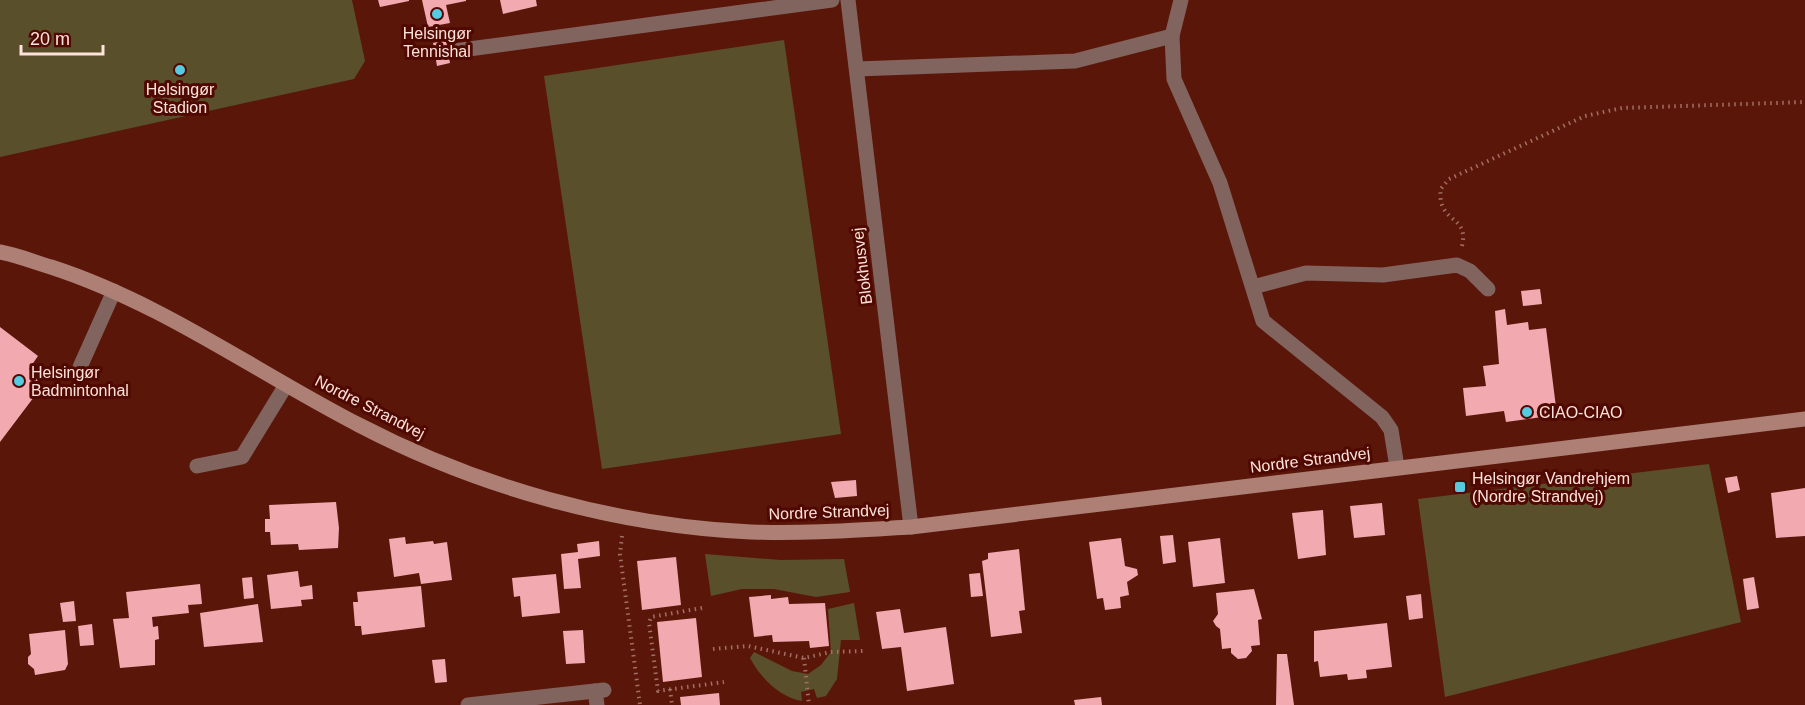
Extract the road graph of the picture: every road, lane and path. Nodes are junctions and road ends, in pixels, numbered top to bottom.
1 (832, 0) edge
2 (848, 0) edge
3 (1181, 0) edge
4 (1172, 36) junction
5 (454, 51) dead end
6 (857, 69) junction
7 (1805, 102) edge
8 (0, 252) edge
9 (1457, 265) junction
10 (1253, 287) junction
11 (1488, 289) dead end
12 (114, 291) junction
13 (80, 367) dead end
14 (286, 385) junction
15 (1805, 419) edge
16 (197, 466) dead end
17 (1397, 467) junction
18 (625, 517) junction
19 (911, 527) junction
20 (702, 608) dead end
21 (713, 649) dead end
22 (864, 651) dead end
23 (804, 658) junction
24 (724, 682) dead end
25 (670, 689) junction
26 (599, 695) edge
27 (513, 703) edge
28 (468, 705) edge
29 (640, 705) edge
30 (672, 705) edge
31 (809, 705) edge

1 - 5 street
2 - 6 street, Blokhusvej
3 - 4 street, Nordre Strandvej
4 - 6 street
4 - 10 street, Nordre Strandvej
6 - 19 street, Blokhusvej
7 - 9 path
8 - 12 main road, Nordre Strandvej
9 - 10 street
9 - 11 street
10 - 17 street, Nordre Strandvej
12 - 13 street
12 - 14 main road, Nordre Strandvej
14 - 16 street
14 - 18 main road, Nordre Strandvej
15 - 17 main road, Nordre Strandvej
17 - 19 main road, Nordre Strandvej
18 - 19 main road, Nordre Strandvej
18 - 29 path
20 - 25 path
21 - 23 path
22 - 23 path
23 - 31 path
24 - 25 path
25 - 30 path
26 - 27 street
27 - 28 street

